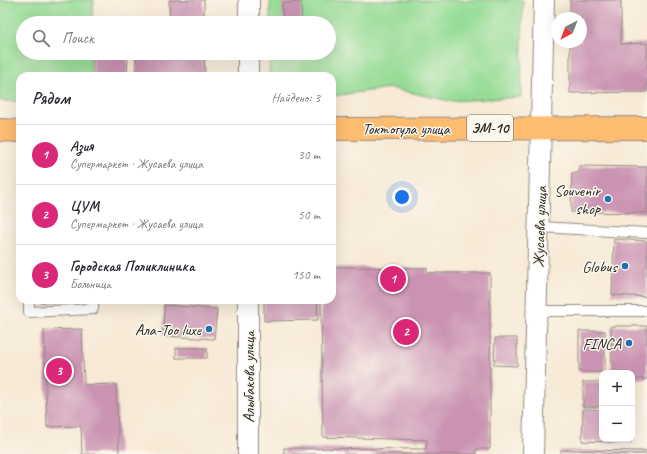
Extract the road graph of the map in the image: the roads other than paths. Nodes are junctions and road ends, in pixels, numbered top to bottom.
1 (249, 0) edge
2 (544, 0) edge
3 (249, 16) edge
4 (248, 60) edge
5 (248, 72) edge
6 (542, 128) junction
7 (647, 128) edge
8 (336, 129) edge
9 (0, 130) edge
10 (16, 131) edge
11 (540, 227) junction
12 (647, 233) edge
13 (29, 304) edge
14 (93, 304) edge
15 (248, 304) edge
16 (537, 311) junction
17 (647, 311) edge
18 (248, 454) edge
19 (533, 454) edge

1 - 3 street
2 - 6 street, Жусаева улица
4 - 5 street
6 - 7 highway, Токтогула улица / ЭМ-10
6 - 8 highway, Токтогула улица / ЭМ-10
6 - 11 street, Жусаева улица
9 - 10 highway
11 - 12 lane
11 - 16 street, Жусаева улица
13 - 14 lane
15 - 18 street, Алыбакова улица
16 - 17 lane
16 - 19 street, Жусаева улица

